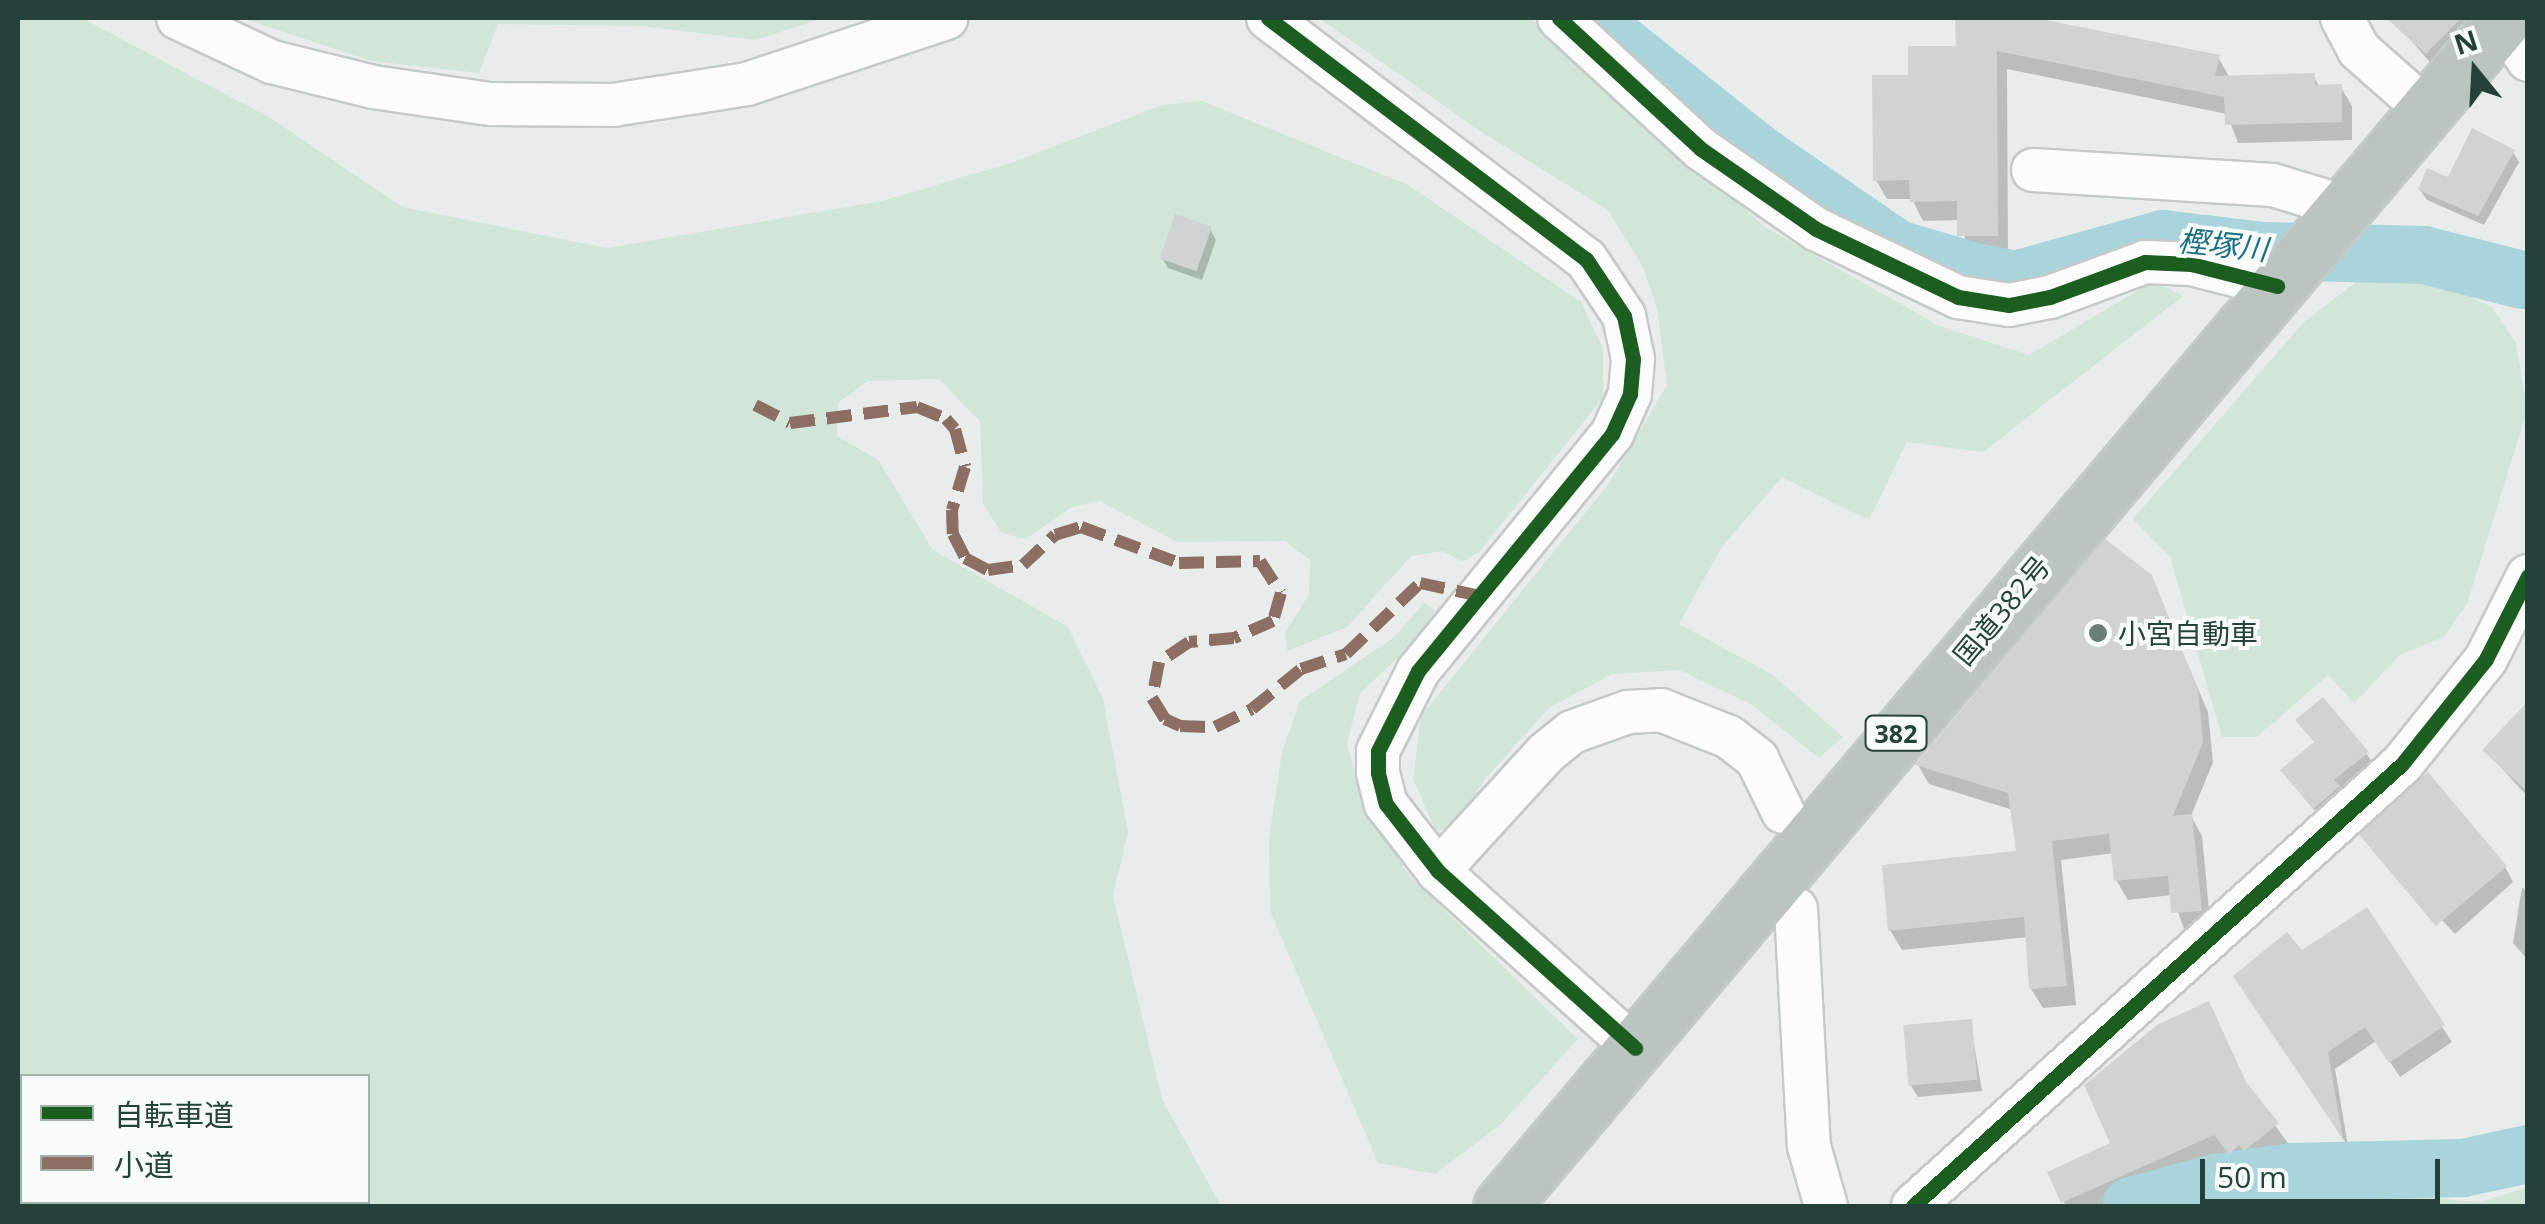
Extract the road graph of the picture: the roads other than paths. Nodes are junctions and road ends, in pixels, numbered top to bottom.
1 (178, 18) edge
2 (946, 18) edge
3 (1268, 18) edge
4 (1559, 18) edge
5 (2342, 18) edge
6 (2511, 33) edge
7 (2427, 110) junction
8 (2034, 170) dead end
9 (2339, 215) junction
10 (2287, 276) junction
11 (2528, 576) edge
12 (1783, 812) dead end
13 (1438, 872) junction
14 (1796, 909) dead end
15 (1635, 1048) junction
16 (1501, 1206) edge
17 (1826, 1206) edge
18 (1913, 1206) edge

1 - 2 street
3 - 13 street
4 - 10 street
5 - 7 street
6 - 7 highway, 国道382号 / 382
7 - 9 highway, 国道382号 / 382
8 - 9 street
9 - 10 highway, 国道382号 / 382
10 - 15 highway, 国道382号 / 382
11 - 18 street
12 - 13 street
13 - 15 street
14 - 17 street
15 - 16 highway, 国道382号 / 382

